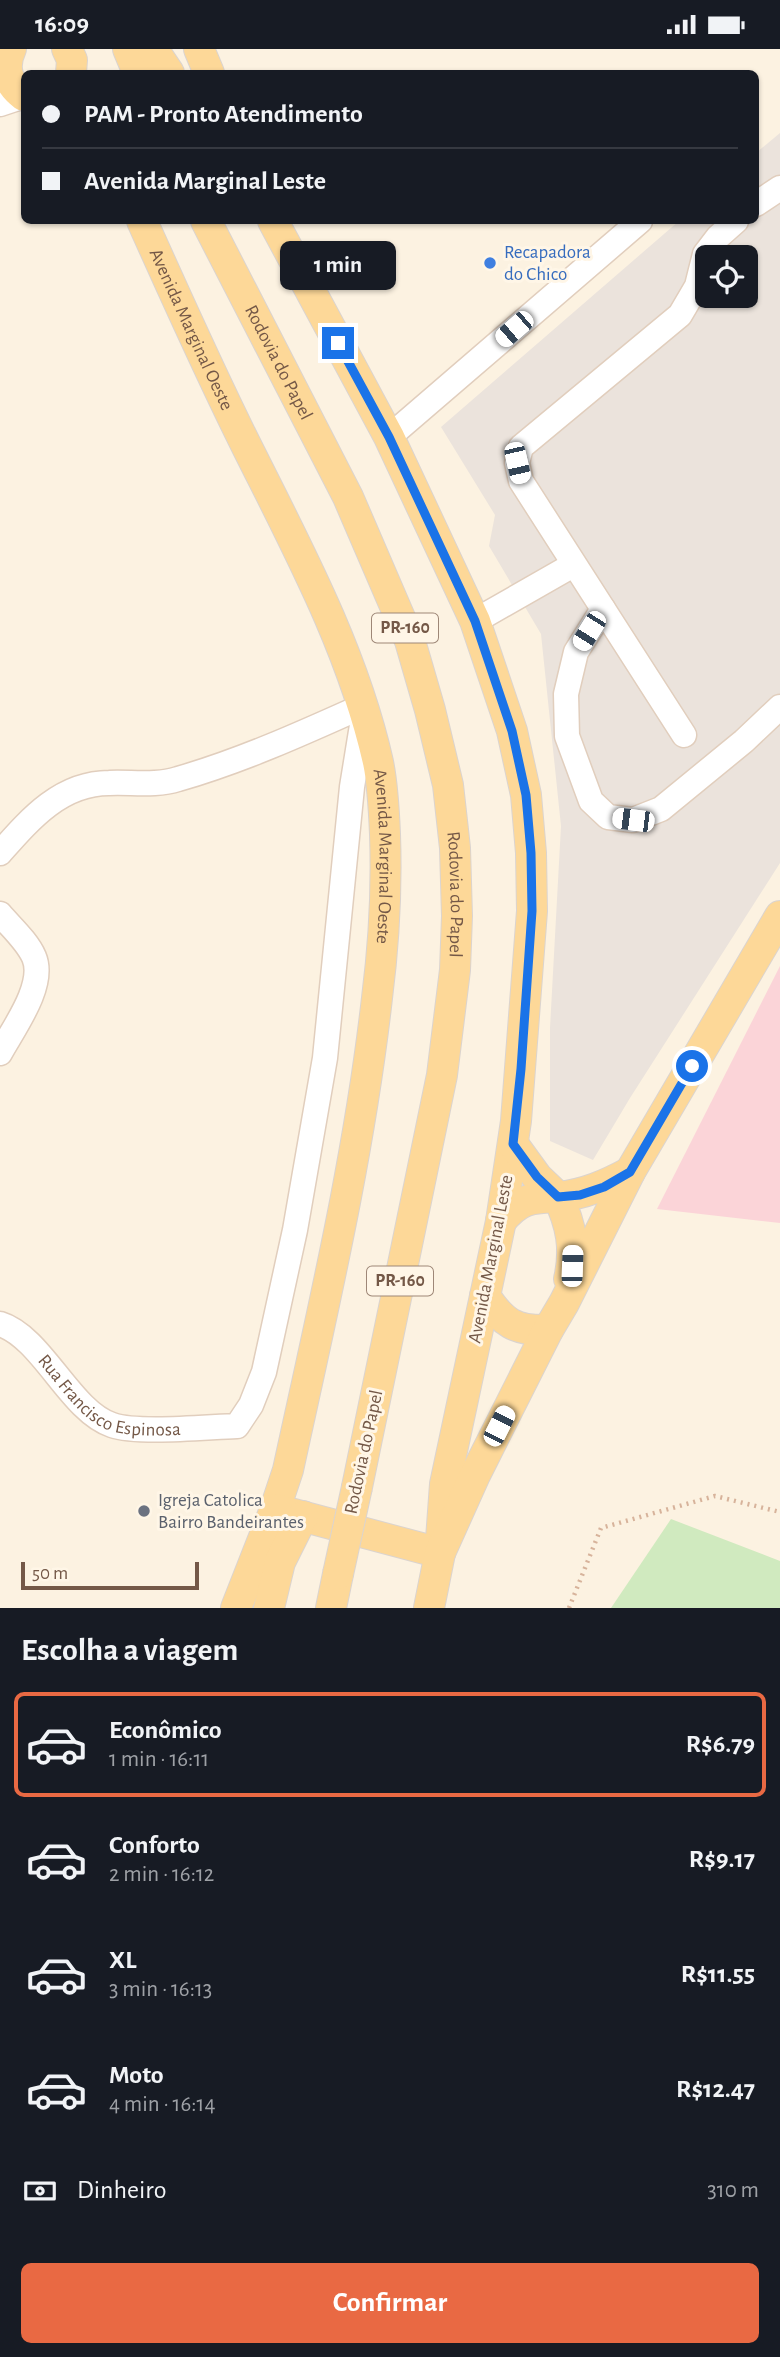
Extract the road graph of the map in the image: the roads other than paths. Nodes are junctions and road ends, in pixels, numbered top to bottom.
1 (128, 49) edge
2 (153, 49) edge
3 (199, 49) edge
4 (7, 52) edge
5 (137, 70) edge
6 (167, 70) edge
7 (208, 70) edge
8 (21, 93) edge
9 (21, 97) edge
10 (0, 104) edge
11 (780, 188) edge
12 (759, 202) edge
13 (143, 224) edge
14 (208, 224) edge
15 (275, 224) edge
16 (637, 224) edge
17 (733, 224) edge
18 (389, 437) junction
19 (573, 565) junction
20 (603, 609) junction
21 (475, 621) junction
22 (780, 707) edge
23 (363, 709) junction
24 (684, 735) dead end
25 (0, 853) edge
26 (0, 914) edge
27 (776, 931) edge
28 (0, 1053) edge
29 (513, 1144) junction
30 (630, 1172) junction
31 (558, 1197) junction
32 (501, 1221) junction
33 (485, 1296) junction
34 (564, 1304) junction
35 (0, 1324) edge
36 (548, 1330) junction
37 (289, 1512) junction
38 (440, 1553) junction
39 (236, 1608) edge
40 (270, 1608) edge
41 (331, 1608) edge
42 (429, 1608) edge

1 - 5 main road
2 - 6 main road
3 - 7 main road
4 - 8 main road
9 - 10 street
11 - 12 street
13 - 23 main road, Avenida Marginal Oeste
14 - 41 main road, Rodovia do Papel / PR-160, bridge
15 - 18 main road, Avenida Marginal Leste
16 - 18 street
17 - 19 street
18 - 21 main road, Avenida Marginal Leste
19 - 20 street
19 - 21 street
20 - 22 street
20 - 24 street
21 - 29 main road, Avenida Marginal Leste
23 - 25 street
23 - 35 street, Rua Francisco Espinosa
23 - 37 main road, Avenida Marginal Oeste
26 - 28 street
27 - 30 main road
29 - 31 main road
29 - 32 main road, Avenida Marginal Leste
30 - 31 main road
30 - 34 main road
31 - 32 main road
31 - 34 main road
32 - 33 main road, Avenida Marginal Leste
33 - 36 main road
33 - 38 main road, Avenida Marginal Leste
34 - 36 main road
36 - 38 main road
37 - 38 main road
37 - 39 main road, Avenida Marginal Oeste
37 - 40 main road, Avenida Marginal Oeste
38 - 42 main road

